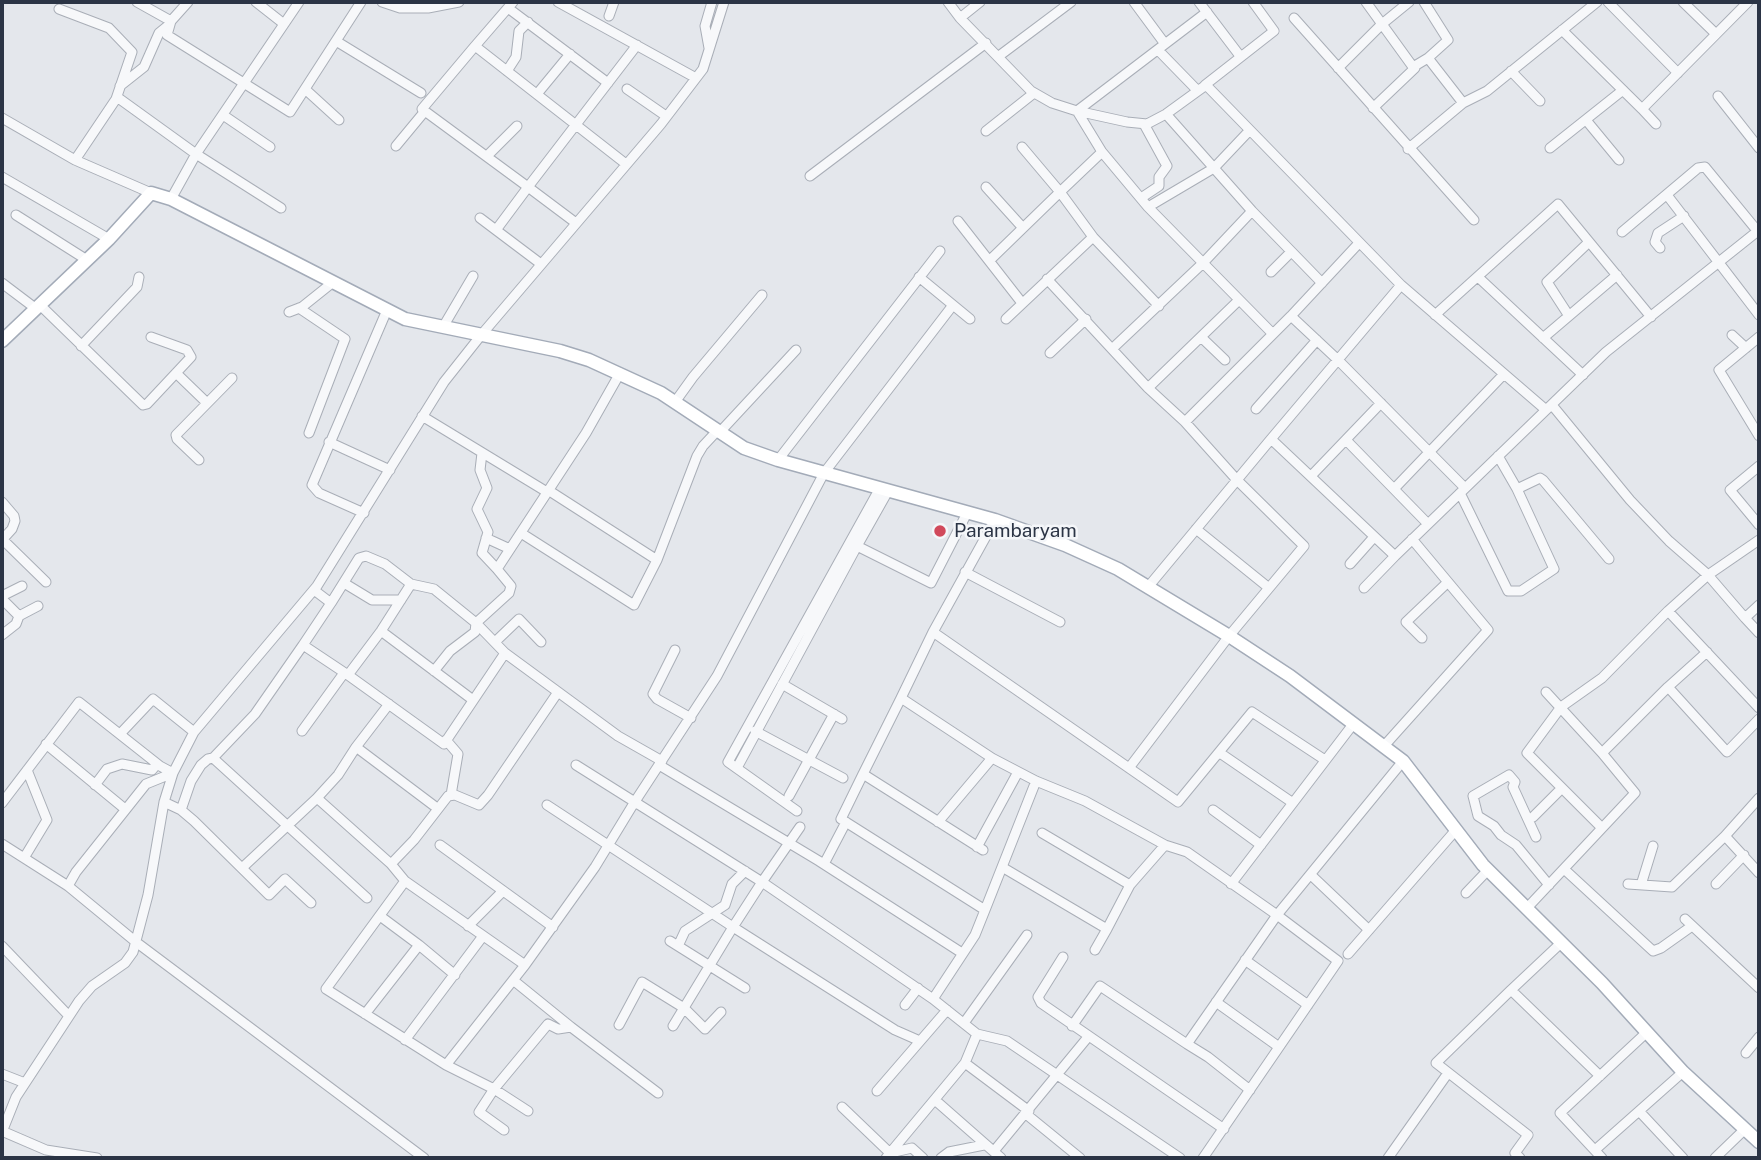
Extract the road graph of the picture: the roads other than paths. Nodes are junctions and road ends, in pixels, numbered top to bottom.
1 (137, 2) edge
2 (188, 2) edge
3 (256, 2) edge
4 (299, 2) edge
5 (361, 2) edge
6 (382, 2) edge
7 (459, 2) edge
8 (558, 2) edge
9 (614, 2) edge
10 (712, 2) edge
11 (724, 2) edge
12 (948, 2) edge
13 (980, 2) edge
14 (1071, 2) edge
15 (1134, 2) edge
16 (1199, 2) edge
17 (1253, 2) edge
18 (1366, 2) edge
19 (1409, 2) edge
20 (1424, 2) edge
21 (1597, 2) edge
22 (1608, 2) edge
23 (1683, 2) edge
24 (1748, 2) edge
25 (402, 5) edge
26 (510, 5) edge
27 (59, 9) dead end
28 (1208, 12) junction
29 (609, 16) dead end
30 (960, 18) junction
31 (1294, 18) dead end
32 (527, 22) junction
33 (170, 23) junction
34 (284, 24) junction
35 (1382, 24) junction
36 (1562, 30) junction
37 (1716, 34) junction
38 (336, 41) junction
39 (986, 43) junction
40 (475, 46) junction
41 (637, 46) junction
42 (1162, 47) junction
43 (709, 49) junction
44 (570, 54) junction
45 (999, 56) junction
46 (1240, 56) junction
47 (1428, 58) junction
48 (1338, 68) junction
49 (1415, 68) junction
50 (507, 71) junction
51 (1511, 71) junction
52 (1678, 72) junction
53 (696, 78) junction
54 (245, 82) junction
55 (608, 83) junction
56 (120, 86) junction
57 (1201, 88) junction
58 (305, 89) junction
59 (627, 89) dead end
60 (1623, 90) junction
61 (421, 93) dead end
62 (1034, 93) junction
63 (537, 94) junction
64 (1718, 96) dead end
65 (117, 97) junction
66 (1539, 101) dead end
67 (1463, 103) junction
68 (1373, 108) junction
69 (1642, 109) junction
70 (425, 111) junction
71 (1077, 111) junction
72 (1166, 114) junction
73 (223, 115) junction
74 (666, 116) junction
75 (2, 118) edge
76 (339, 120) dead end
77 (1586, 120) junction
78 (1144, 124) junction
79 (1656, 124) dead end
80 (576, 125) junction
81 (516, 126) dead end
82 (986, 131) dead end
83 (1249, 131) junction
84 (396, 146) dead end
85 (270, 147) dead end
86 (1022, 147) dead end
87 (1550, 148) dead end
88 (1759, 148) edge
89 (1408, 149) junction
90 (1102, 152) junction
91 (196, 154) junction
92 (487, 156) junction
93 (75, 160) junction
94 (1619, 160) dead end
95 (626, 164) junction
96 (1214, 168) junction
97 (810, 176) dead end
98 (2, 177) edge
99 (528, 187) junction
100 (986, 187) dead end
101 (1060, 192) junction
102 (150, 193) junction
103 (1667, 195) junction
104 (1141, 198) junction
105 (171, 199) junction
106 (1148, 207) junction
107 (281, 208) dead end
108 (1252, 211) junction
109 (16, 215) dead end
110 (1684, 216) junction
111 (480, 218) dead end
112 (1474, 220) dead end
113 (958, 221) dead end
114 (576, 223) junction
115 (1023, 228) junction
116 (496, 230) junction
117 (1759, 231) edge
118 (1622, 232) dead end
119 (1093, 237) junction
120 (108, 239) junction
121 (1589, 242) junction
122 (1359, 243) junction
123 (1660, 248) dead end
124 (940, 251) dead end
125 (1291, 252) junction
126 (87, 260) junction
127 (990, 260) junction
128 (1719, 262) junction
129 (1203, 263) junction
130 (541, 264) junction
131 (1271, 272) dead end
132 (1617, 275) junction
133 (473, 276) dead end
134 (139, 277) dead end
135 (919, 277) junction
136 (1478, 277) junction
137 (1047, 279) junction
138 (2, 283) edge
139 (332, 283) junction
140 (1322, 283) junction
141 (1401, 285) junction
142 (762, 295) dead end
143 (1239, 300) junction
144 (1022, 303) junction
145 (953, 305) junction
146 (37, 306) junction
147 (1159, 306) junction
148 (387, 310) junction
149 (1435, 315) junction
150 (1759, 315) edge
151 (1291, 316) junction
152 (1569, 316) junction
153 (1651, 317) junction
154 (970, 319) dead end
155 (1006, 319) dead end
156 (1086, 319) junction
157 (443, 327) junction
158 (1272, 333) junction
159 (482, 334) junction
160 (1732, 335) dead end
161 (150, 337) dead end
162 (1201, 337) junction
163 (1759, 337) edge
164 (1543, 338) junction
165 (1317, 340) junction
166 (2, 341) edge
167 (81, 346) junction
168 (1113, 348) junction
169 (1746, 348) junction
170 (796, 350) dead end
171 (1049, 354) dead end
172 (1225, 360) dead end
173 (1338, 360) junction
174 (176, 373) junction
175 (620, 373) junction
176 (1504, 374) junction
177 (1583, 375) junction
178 (232, 378) dead end
179 (1148, 388) junction
180 (206, 402) junction
181 (675, 402) junction
182 (1381, 403) junction
183 (1549, 408) junction
184 (1256, 409) dead end
185 (422, 416) junction
186 (1185, 422) junction
187 (718, 432) junction
188 (309, 433) dead end
189 (1759, 436) edge
190 (1271, 439) junction
191 (1346, 440) junction
192 (329, 442) junction
193 (1429, 452) junction
194 (482, 453) junction
195 (1498, 456) junction
196 (199, 460) dead end
197 (778, 460) junction
198 (1759, 466) edge
199 (390, 470) junction
200 (824, 473) junction
201 (1311, 476) junction
202 (1237, 480) junction
203 (884, 489) junction
204 (1394, 489) junction
205 (1517, 489) junction
206 (547, 491) junction
207 (1462, 491) junction
208 (2, 502) edge
209 (364, 513) junction
210 (967, 513) junction
211 (995, 520) junction
212 (1428, 524) junction
213 (1759, 525) edge
214 (1196, 529) junction
215 (521, 533) junction
216 (1374, 537) junction
217 (486, 538) junction
218 (2, 539) edge
219 (1412, 539) junction
220 (1759, 540) edge
221 (857, 546) junction
222 (510, 549) junction
223 (1395, 556) junction
224 (1609, 559) dead end
225 (657, 560) junction
226 (1350, 564) dead end
227 (496, 569) junction
228 (965, 572) junction
229 (1708, 575) junction
230 (46, 582) dead end
231 (1448, 582) junction
232 (344, 583) junction
233 (411, 584) junction
234 (22, 586) dead end
235 (1149, 587) junction
236 (1269, 588) junction
237 (1364, 588) dead end
238 (314, 590) junction
239 (2, 598) edge
240 (401, 600) junction
241 (331, 603) junction
242 (1759, 605) edge
243 (38, 606) dead end
244 (1668, 611) junction
245 (19, 616) junction
246 (1745, 618) junction
247 (1060, 622) dead end
248 (477, 623) junction
249 (381, 631) junction
250 (933, 632) junction
251 (1759, 634) edge
252 (2, 635) edge
253 (1230, 636) junction
254 (1422, 638) dead end
255 (495, 642) junction
256 (541, 642) dead end
257 (303, 645) junction
258 (675, 650) dead end
259 (1707, 652) junction
260 (506, 653) junction
261 (435, 671) junction
262 (346, 674) junction
263 (774, 680) junction
264 (784, 685) junction
265 (1668, 687) junction
266 (558, 692) junction
267 (1546, 692) dead end
268 (901, 698) junction
269 (473, 700) junction
270 (389, 705) junction
271 (1561, 708) junction
272 (1759, 708) edge
273 (691, 718) junction
274 (1759, 719) edge
275 (1354, 723) junction
276 (747, 727) junction
277 (302, 731) dead end
278 (194, 732) junction
279 (757, 733) junction
280 (120, 734) junction
281 (446, 740) junction
282 (46, 744) junction
283 (1384, 746) junction
284 (356, 747) junction
285 (1220, 753) junction
286 (1602, 753) junction
287 (213, 758) junction
288 (992, 758) junction
289 (809, 759) junction
290 (1325, 760) junction
291 (1403, 761) junction
292 (661, 763) junction
293 (157, 764) junction
294 (576, 765) dead end
295 (738, 766) dead end
296 (1129, 768) junction
297 (27, 770) junction
298 (1018, 772) junction
299 (173, 773) junction
300 (863, 775) junction
301 (843, 778) dead end
302 (1036, 781) junction
303 (95, 785) junction
304 (1562, 789) junction
305 (451, 795) junction
306 (789, 796) dead end
307 (317, 798) junction
308 (1759, 799) edge
309 (164, 802) junction
310 (2, 803) edge
311 (634, 803) junction
312 (1293, 803) junction
313 (547, 805) dead end
314 (438, 808) junction
315 (125, 809) junction
316 (181, 810) junction
317 (1213, 810) dead end
318 (797, 811) dead end
319 (1533, 817) dead end
320 (846, 822) junction
321 (938, 822) junction
322 (287, 824) junction
323 (800, 827) dead end
324 (1602, 828) junction
325 (1455, 831) junction
326 (1042, 833) dead end
327 (1725, 836) junction
328 (1536, 837) dead end
329 (789, 843) junction
330 (2, 844) edge
331 (440, 845) dead end
332 (1164, 845) junction
333 (1261, 845) junction
334 (1653, 846) dead end
335 (608, 847) junction
336 (1744, 855) junction
337 (24, 858) junction
338 (391, 864) junction
339 (824, 864) junction
340 (1002, 866) junction
341 (242, 868) junction
342 (1564, 869) junction
343 (1488, 870) junction
344 (745, 871) junction
345 (1759, 873) edge
346 (1311, 875) junction
347 (405, 881) junction
348 (762, 882) junction
349 (1231, 884) junction
350 (1628, 884) dead end
351 (1716, 884) dead end
352 (1130, 885) junction
353 (1549, 885) junction
354 (1641, 885) junction
355 (68, 886) junction
356 (503, 891) junction
357 (1466, 893) dead end
358 (367, 898) dead end
359 (311, 903) dead end
360 (1527, 908) junction
361 (985, 910) junction
362 (710, 913) junction
363 (1277, 915) junction
364 (380, 916) junction
365 (468, 926) junction
366 (553, 927) junction
367 (733, 927) junction
368 (1107, 929) junction
369 (1369, 930) junction
370 (1027, 935) dead end
371 (483, 936) junction
372 (136, 942) junction
373 (1562, 942) junction
374 (419, 945) junction
375 (2, 946) edge
376 (1095, 950) dead end
377 (962, 953) junction
378 (1348, 954) dead end
379 (1063, 957) dead end
380 (1245, 960) junction
381 (525, 965) junction
382 (710, 967) junction
383 (455, 975) junction
384 (513, 980) junction
385 (745, 988) dead end
386 (918, 988) junction
387 (1759, 988) edge
388 (1511, 990) junction
389 (933, 999) junction
390 (1216, 1002) junction
391 (905, 1004) dead end
392 (1308, 1004) junction
393 (684, 1008) junction
394 (947, 1010) junction
395 (721, 1012) dead end
396 (365, 1014) junction
397 (68, 1016) junction
398 (964, 1023) junction
399 (619, 1025) dead end
400 (673, 1026) dead end
401 (1072, 1026) junction
402 (571, 1027) junction
403 (1646, 1033) junction
404 (976, 1034) junction
405 (1088, 1037) junction
406 (1759, 1037) edge
407 (405, 1040) junction
408 (920, 1041) junction
409 (1187, 1044) junction
410 (1279, 1047) junction
411 (1746, 1054) dead end
412 (965, 1063) junction
413 (446, 1065) junction
414 (1683, 1072) junction
415 (1448, 1073) junction
416 (2, 1074) edge
417 (1600, 1076) junction
418 (1057, 1077) junction
419 (25, 1083) junction
420 (494, 1089) junction
421 (1250, 1090) junction
422 (877, 1091) dead end
423 (658, 1093) dead end
424 (935, 1100) junction
425 (842, 1107) dead end
426 (528, 1111) dead end
427 (1639, 1111) junction
428 (1028, 1112) junction
429 (1224, 1129) junction
430 (504, 1130) dead end
431 (1744, 1130) junction
432 (2, 1131) edge
433 (1759, 1142) edge
434 (984, 1145) junction
435 (1595, 1150) junction
436 (998, 1155) edge
437 (888, 1156) edge
438 (97, 1158) edge
439 (424, 1158) edge
440 (923, 1158) edge
441 (941, 1158) edge
442 (1080, 1158) edge
443 (1180, 1158) edge
444 (1203, 1158) edge
445 (1390, 1158) edge
446 (1520, 1158) edge
447 (1602, 1158) edge
448 (1683, 1158) edge
449 (1715, 1158) edge

1 - 33 street
2 - 33 street
3 - 34 street
4 - 34 street
5 - 38 street
6 - 25 street
7 - 25 street
8 - 41 street
9 - 29 street
10 - 43 street
11 - 43 street
12 - 30 street
13 - 30 street
14 - 45 street
15 - 42 street
16 - 28 street
17 - 46 street
18 - 35 street
19 - 35 street
20 - 47 street
21 - 36 street
22 - 52 street
23 - 37 street
24 - 37 street
26 - 32 street
26 - 40 street
27 - 56 street
28 - 42 street
28 - 46 street
30 - 39 street
31 - 48 street
32 - 44 street
32 - 50 street
33 - 54 street
33 - 56 street
34 - 54 street
35 - 48 street
35 - 49 street
36 - 51 street
36 - 60 street
37 - 52 street
38 - 58 street
38 - 61 street
39 - 45 street
39 - 97 street
40 - 50 street
40 - 70 street
41 - 53 street
41 - 55 street
42 - 57 street
42 - 71 street
43 - 53 street
44 - 55 street
44 - 63 street
45 - 62 street
46 - 57 street
47 - 49 street
47 - 67 street
48 - 68 street
49 - 68 street
50 - 63 street
51 - 66 street
51 - 67 street
52 - 69 street
53 - 74 street
54 - 58 street
54 - 73 street
55 - 80 street
56 - 65 street
57 - 72 street
57 - 83 street
58 - 76 street
59 - 74 street
60 - 69 street
60 - 77 street
62 - 71 street
62 - 82 street
63 - 80 street
64 - 88 street
65 - 91 street
65 - 93 street
67 - 89 street
68 - 89 street
69 - 79 street
70 - 84 street
70 - 92 street
71 - 78 street
71 - 90 street
72 - 78 street
72 - 96 street
73 - 85 street
73 - 91 street
74 - 95 street
75 - 93 street
77 - 87 street
77 - 94 street
78 - 104 street
80 - 95 street
80 - 99 street
81 - 92 street
83 - 96 street
83 - 122 street
86 - 101 street
89 - 112 street
90 - 101 street
90 - 104 street
91 - 105 street
91 - 107 street
92 - 99 street
93 - 102 street
95 - 114 street
96 - 106 street
96 - 108 street
98 - 120 street
99 - 114 street
99 - 116 street
100 - 115 street
101 - 115 street
101 - 119 street
102 - 105 main road
102 - 120 main road
103 - 110 street
103 - 117 street
103 - 118 street
104 - 106 street
105 - 139 main road
106 - 129 street
108 - 125 street
108 - 129 street
109 - 126 street
110 - 123 street
110 - 128 street
111 - 116 street
113 - 127 street
114 - 130 street
115 - 127 street
116 - 130 street
117 - 128 street
119 - 137 street
119 - 147 street
120 - 126 main road
121 - 132 street
121 - 136 street
121 - 152 street
122 - 140 street
122 - 141 street
124 - 135 street
125 - 131 street
125 - 140 street
126 - 146 main road
127 - 144 street
128 - 150 street
128 - 153 street
129 - 143 street
129 - 147 street
130 - 159 street
132 - 152 street
132 - 153 street
133 - 157 street
134 - 167 street
135 - 145 street
135 - 197 street
136 - 149 street
136 - 164 street
137 - 144 street
137 - 156 street
138 - 146 street
139 - 148 main road
139 - 188 street
140 - 151 street
141 - 149 street
141 - 173 street
142 - 181 street
143 - 158 street
143 - 162 street
144 - 155 street
145 - 154 street
145 - 200 street
146 - 166 main road
146 - 167 street
147 - 168 street
148 - 157 main road
148 - 192 street
149 - 176 street
151 - 158 street
151 - 165 street
152 - 164 street
153 - 177 street
156 - 168 street
156 - 171 street
157 - 159 main road
158 - 186 street
159 - 175 main road
159 - 185 street
160 - 169 street
161 - 174 street
162 - 172 street
162 - 179 street
163 - 169 street
164 - 177 street
165 - 173 street
165 - 184 street
167 - 174 street
168 - 179 street
169 - 189 street
170 - 187 street
173 - 182 street
173 - 190 street
174 - 180 street
175 - 181 main road
175 - 206 street
176 - 183 street
176 - 193 street
177 - 183 street
178 - 180 street
179 - 186 street
180 - 196 street
181 - 187 main road
182 - 191 street
182 - 193 street
183 - 195 street
183 - 229 street
185 - 194 street
185 - 199 street
186 - 202 street
187 - 197 main road
187 - 225 street
190 - 201 street
190 - 202 street
191 - 201 street
191 - 204 street
192 - 199 street
192 - 209 street
193 - 204 street
193 - 207 street
194 - 206 street
194 - 217 street
195 - 205 street
195 - 207 street
197 - 200 main road
198 - 213 street
199 - 209 street
200 - 203 main road
200 - 273 street
201 - 216 street
202 - 214 street
202 - 236 street
203 - 210 main road
203 - 221 street
203 - 263 street
204 - 212 street
205 - 207 street
205 - 224 street
206 - 215 street
206 - 225 street
207 - 212 street
208 - 218 street
209 - 238 street
210 - 211 main road
210 - 221 street
211 - 228 street
211 - 235 main road
212 - 219 street
214 - 235 street
214 - 236 street
215 - 222 street
215 - 225 street
216 - 223 street
216 - 226 street
217 - 222 street
217 - 227 street
218 - 230 street
219 - 223 street
219 - 231 street
220 - 229 street
221 - 264 street
222 - 227 street
223 - 237 street
227 - 248 street
228 - 247 street
228 - 250 street
229 - 244 street
229 - 246 street
231 - 254 street
231 - 283 street
232 - 233 street
232 - 240 street
232 - 241 street
233 - 240 street
233 - 248 street
234 - 239 street
235 - 253 main road
236 - 253 street
238 - 241 street
238 - 278 street
239 - 245 street
240 - 249 street
241 - 257 street
242 - 246 street
243 - 245 street
244 - 259 street
244 - 271 street
245 - 252 street
246 - 251 street
248 - 255 street
248 - 261 street
249 - 261 street
249 - 262 street
250 - 268 street
250 - 296 street
253 - 275 main road
253 - 296 street
255 - 256 street
255 - 260 street
257 - 262 street
257 - 287 street
258 - 273 street
259 - 265 street
259 - 272 street
260 - 266 street
260 - 269 street
261 - 269 street
262 - 270 street
262 - 277 street
263 - 264 street
263 - 276 street
264 - 279 street
264 - 289 street
265 - 274 street
265 - 286 street
266 - 292 street
266 - 305 street
267 - 271 street
268 - 288 street
268 - 300 street
269 - 281 street
270 - 281 street
270 - 284 street
271 - 286 street
271 - 304 street
273 - 292 street
275 - 283 main road
275 - 290 street
276 - 279 street
276 - 318 street
278 - 280 street
278 - 299 street
279 - 289 street
279 - 295 street
280 - 282 street
280 - 293 street
281 - 305 street
282 - 297 street
282 - 303 street
283 - 291 main road
284 - 307 street
284 - 314 street
285 - 290 street
285 - 296 street
285 - 312 street
286 - 324 street
287 - 316 street
287 - 322 street
288 - 298 street
288 - 321 street
289 - 301 street
289 - 306 street
290 - 312 street
291 - 325 main road
291 - 346 street
292 - 311 street
292 - 329 street
293 - 299 street
293 - 303 street
294 - 311 street
297 - 310 street
297 - 337 street
298 - 302 street
298 - 321 street
299 - 309 street
299 - 315 street
300 - 320 street
300 - 321 street
302 - 332 street
302 - 340 street
303 - 315 street
304 - 319 street
304 - 324 street
305 - 314 street
307 - 322 street
307 - 338 street
308 - 327 street
309 - 316 street
309 - 372 street
311 - 335 street
311 - 344 street
312 - 333 street
313 - 335 street
314 - 338 street
315 - 355 street
316 - 341 street
317 - 333 street
320 - 339 street
320 - 361 street
322 - 341 street
322 - 358 street
323 - 329 street
324 - 342 street
325 - 343 main road
325 - 369 street
326 - 352 street
327 - 336 street
327 - 354 street
328 - 353 street
329 - 339 street
329 - 348 street
330 - 337 street
331 - 356 street
332 - 349 street
332 - 352 street
333 - 349 street
334 - 354 street
335 - 362 street
335 - 366 street
336 - 345 street
336 - 351 street
337 - 355 street
338 - 347 street
339 - 377 street
340 - 361 street
340 - 368 street
341 - 359 street
342 - 353 street
342 - 387 street
343 - 357 street
343 - 360 main road
344 - 348 street
344 - 362 street
346 - 363 street
346 - 369 street
347 - 364 street
347 - 365 street
348 - 367 street
348 - 386 street
349 - 363 street
350 - 354 street
352 - 368 street
353 - 360 street
355 - 372 street
356 - 365 street
356 - 366 street
360 - 373 main road
361 - 377 street
362 - 367 street
362 - 382 street
363 - 380 street
363 - 392 street
364 - 374 street
364 - 396 street
365 - 371 street
366 - 381 street
367 - 382 street
367 - 408 street
368 - 376 street
369 - 378 street
370 - 398 street
371 - 381 street
371 - 383 street
372 - 397 street
372 - 439 street
373 - 388 street
373 - 403 main road
374 - 383 street
374 - 396 street
375 - 397 street
377 - 389 street
379 - 401 street
380 - 390 street
380 - 392 street
381 - 384 street
382 - 385 street
382 - 393 street
383 - 407 street
384 - 402 street
384 - 413 street
386 - 389 street
386 - 391 street
388 - 415 street
388 - 417 street
389 - 394 street
390 - 409 street
390 - 410 street
392 - 410 street
393 - 395 street
393 - 399 street
393 - 400 street
394 - 398 street
394 - 408 street
396 - 407 street
397 - 419 street
398 - 404 street
401 - 405 street
401 - 409 street
402 - 420 street
402 - 423 street
403 - 414 main road
403 - 417 street
404 - 412 street
404 - 418 street
405 - 418 street
405 - 429 street
406 - 411 street
407 - 413 street
408 - 422 street
409 - 421 street
410 - 421 street
412 - 424 street
412 - 428 street
413 - 420 street
414 - 427 street
414 - 431 main road
415 - 445 street
415 - 446 street
416 - 419 street
417 - 435 street
418 - 428 street
418 - 443 street
419 - 432 street
420 - 426 street
420 - 430 street
421 - 429 street
424 - 434 street
424 - 437 street
425 - 437 street
427 - 435 street
427 - 448 street
428 - 436 street
428 - 442 street
429 - 444 street
431 - 433 main road
431 - 449 street
432 - 438 street
434 - 436 street
434 - 441 street
435 - 447 street
437 - 440 street

